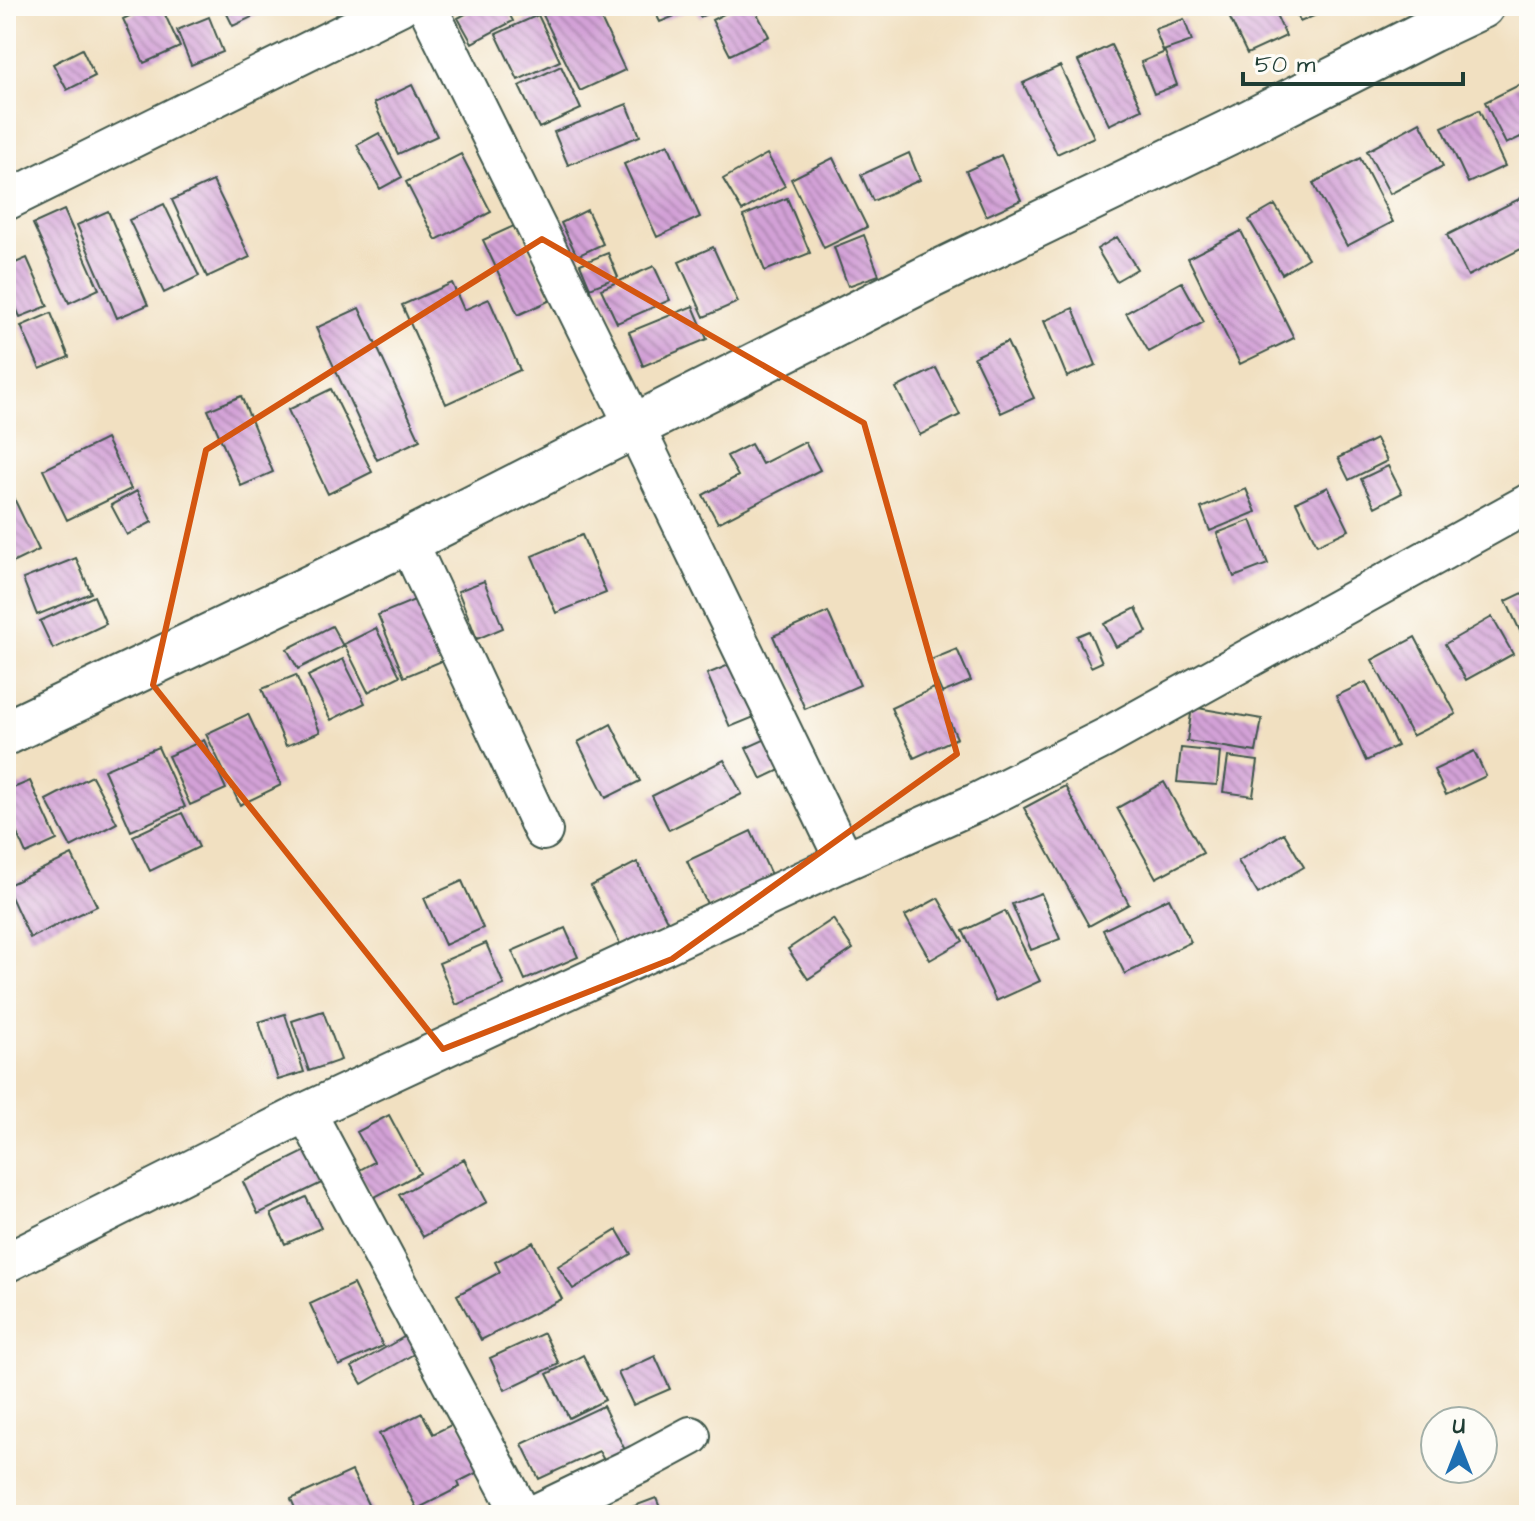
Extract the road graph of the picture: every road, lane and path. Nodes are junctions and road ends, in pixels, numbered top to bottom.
1 (400, 6) edge
2 (427, 6) edge
3 (1482, 6) edge
4 (6, 201) edge
5 (635, 427) junction
6 (1529, 503) edge
7 (408, 541) junction
8 (6, 733) edge
9 (543, 831) dead end
10 (845, 861) junction
11 (306, 1112) junction
12 (6, 1263) edge
13 (691, 1436) dead end
14 (522, 1515) edge
15 (533, 1515) edge

1 - 4 street
2 - 5 street
3 - 5 highway
5 - 7 highway
5 - 10 street
6 - 10 street
7 - 8 highway
7 - 9 street
10 - 11 street
11 - 12 street
11 - 14 street
13 - 15 street

